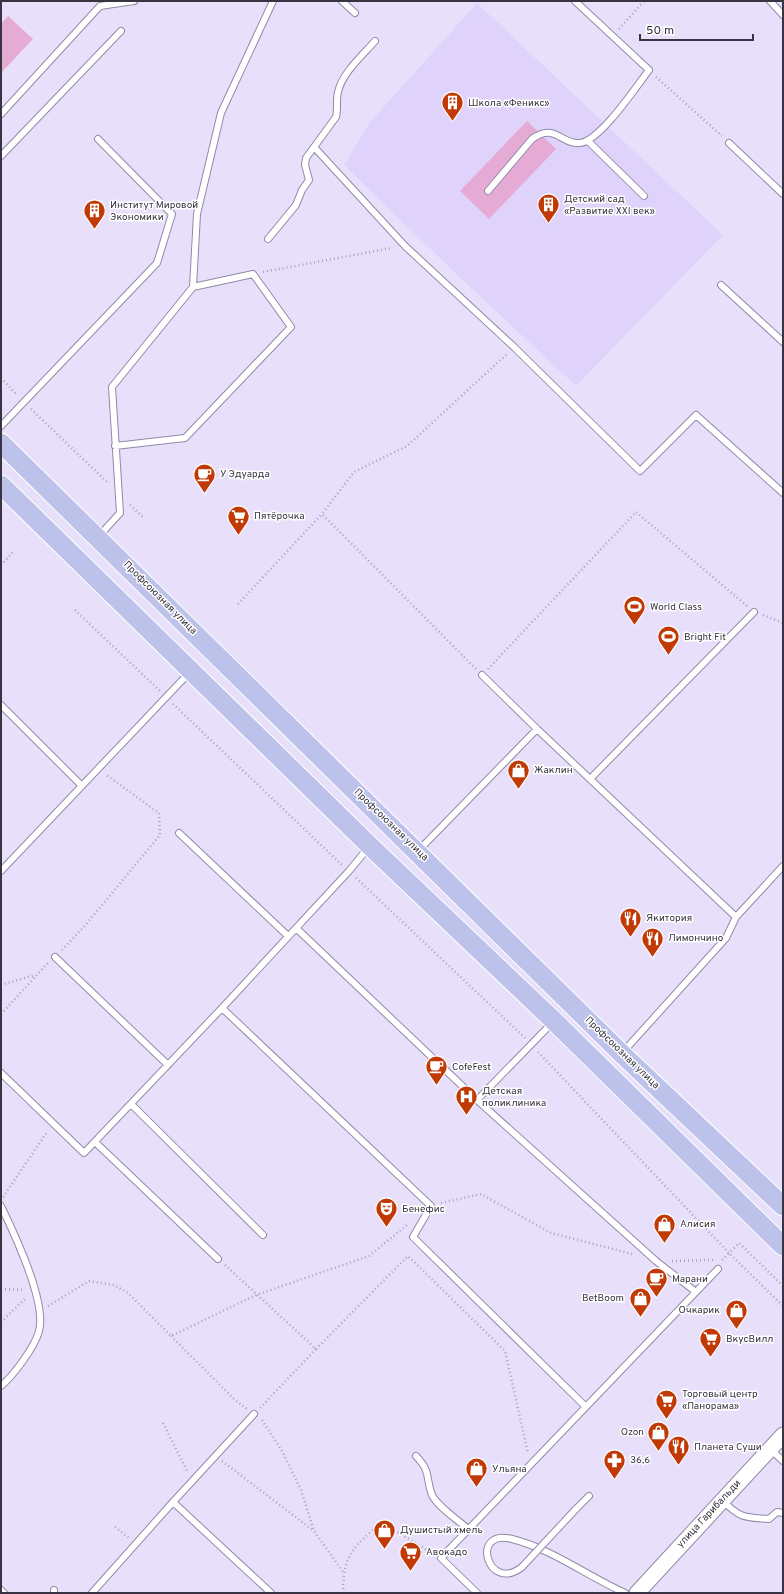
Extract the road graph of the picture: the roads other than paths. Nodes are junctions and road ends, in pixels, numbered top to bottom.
1 (134, 1) edge
2 (273, 1) edge
3 (342, 1) edge
4 (575, 1) edge
5 (770, 1) edge
6 (355, 13) dead end
7 (783, 15) edge
8 (121, 32) dead end
9 (375, 40) dead end
10 (1, 114) edge
11 (98, 139) dead end
12 (588, 141) junction
13 (729, 144) road end
14 (314, 147) junction
15 (1, 156) edge
16 (488, 191) dead end
17 (783, 194) edge
18 (644, 196) dead end
19 (268, 239) dead end
20 (721, 285) dead end
21 (193, 287) junction
22 (783, 342) edge
23 (1, 426) edge
24 (1, 443) edge
25 (115, 446) junction
26 (1, 485) edge
27 (783, 493) edge
28 (98, 538) junction
29 (754, 612) road end
30 (191, 671) junction
31 (482, 675) road end
32 (1, 705) edge
33 (537, 729) junction
34 (590, 778) junction
35 (82, 786) junction
36 (179, 833) dead end
37 (370, 846) junction
38 (418, 852) junction
39 (783, 866) edge
40 (1, 871) edge
41 (736, 917) junction
42 (296, 928) junction
43 (288, 936) junction
44 (55, 957) road end
45 (222, 1008) junction
46 (554, 1021) junction
47 (622, 1054) junction
48 (168, 1065) junction
49 (1, 1073) edge
50 (477, 1100) junction
51 (130, 1104) junction
52 (95, 1142) junction
53 (1, 1206) edge
54 (783, 1206) edge
55 (263, 1235) dead end
56 (783, 1246) edge
57 (218, 1259) road end
58 (718, 1269) dead end
59 (696, 1292) junction
60 (1, 1386) edge
61 (586, 1407) junction
62 (254, 1414) road end
63 (783, 1435) edge
64 (770, 1449) junction
65 (416, 1456) dead end
66 (783, 1461) edge
67 (589, 1496) dead end
68 (722, 1500) junction
69 (173, 1502) junction
70 (783, 1513) edge
71 (468, 1529) junction
72 (1, 1590) edge
73 (4, 1593) edge
74 (92, 1593) edge
75 (271, 1593) edge
76 (477, 1593) edge
77 (625, 1593) edge
78 (637, 1593) edge

1 - 10 lane
2 - 21 lane
3 - 6 lane
4 - 12 lane
5 - 7 lane
8 - 15 lane
9 - 14 lane
11 - 23 lane
12 - 16 lane
12 - 18 lane
13 - 17 lane
14 - 19 lane
14 - 27 lane
20 - 22 lane
21 - 25 lane
21 - 25 lane
24 - 28 main road, Профсоюзная улица
25 - 28 lane
26 - 30 main road
28 - 38 main road, Профсоюзная улица
29 - 34 lane
30 - 35 lane
30 - 37 main road
31 - 33 lane
32 - 35 lane
33 - 34 lane
33 - 38 lane
34 - 41 lane
35 - 40 lane
36 - 43 lane
37 - 42 lane
37 - 46 main road
38 - 47 main road, Профсоюзная улица
39 - 41 lane
41 - 47 lane
42 - 43 lane
42 - 50 lane
43 - 45 lane
44 - 48 lane
45 - 48 lane
45 - 61 lane
46 - 50 lane
46 - 56 main road
47 - 54 main road, Профсоюзная улица
48 - 51 lane
49 - 52 lane
50 - 59 lane
51 - 52 lane
51 - 55 lane
52 - 57 lane
53 - 60 lane
58 - 59 lane
59 - 61 lane
61 - 71 lane
62 - 69 lane
63 - 64 street, улица Гарибальди
64 - 66 lane
64 - 68 street, улица Гарибальди
65 - 71 lane
67 - 77 lane, bridge
68 - 70 lane
68 - 78 street, улица Гарибальди
69 - 74 lane
69 - 75 lane
71 - 76 lane
72 - 73 lane

